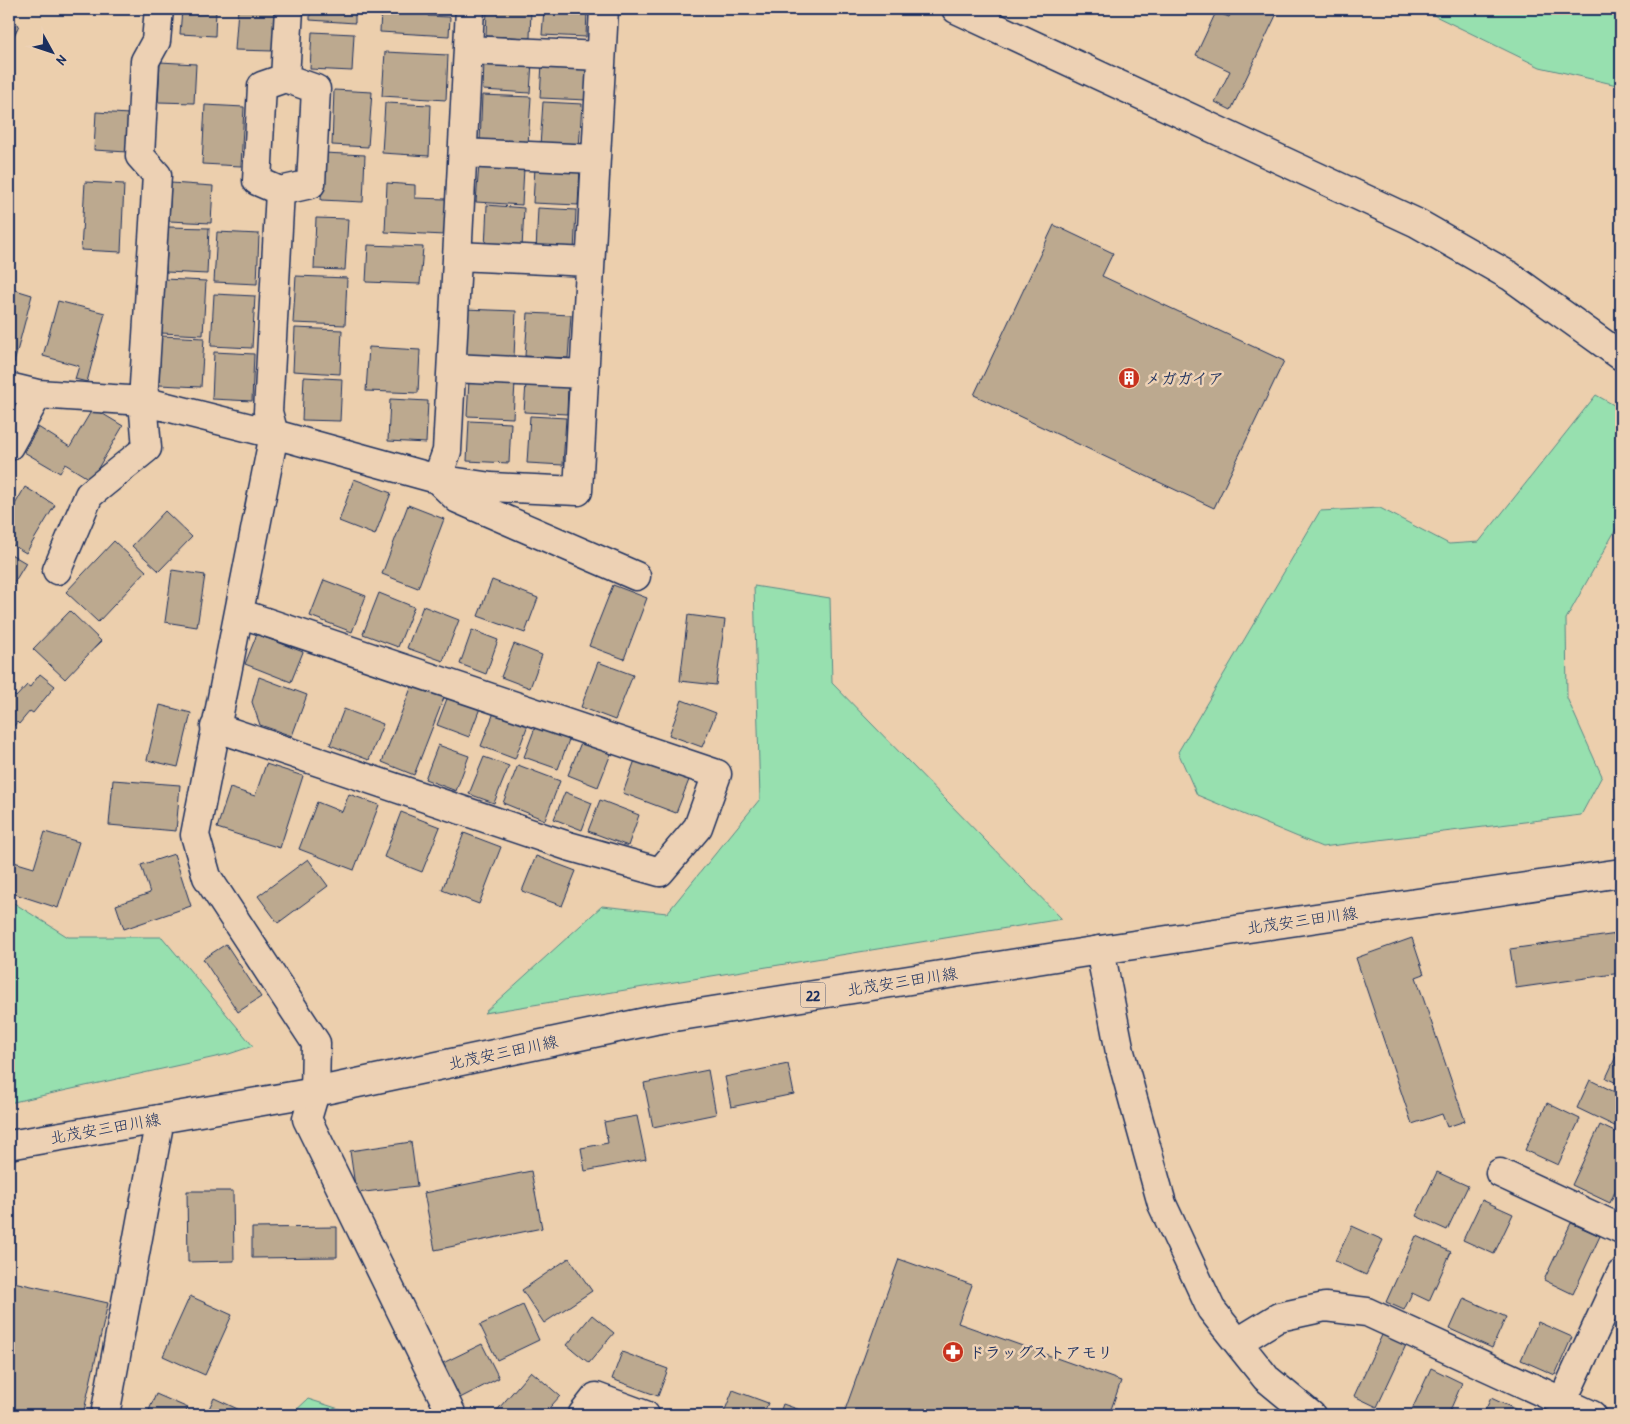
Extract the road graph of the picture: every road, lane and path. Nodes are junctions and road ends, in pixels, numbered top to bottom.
1 (159, 9) edge
2 (289, 9) edge
3 (470, 9) edge
4 (604, 9) edge
5 (956, 9) edge
6 (468, 50) junction
7 (601, 56) junction
8 (285, 78) junction
9 (463, 153) junction
10 (596, 159) junction
11 (280, 191) junction
12 (457, 256) junction
13 (590, 262) junction
14 (1621, 356) edge
15 (452, 368) junction
16 (584, 374) junction
17 (9, 388) edge
18 (38, 394) junction
19 (143, 401) junction
20 (274, 434) junction
21 (9, 446) edge
22 (436, 479) junction
23 (57, 570) dead end
24 (636, 576) dead end
25 (239, 613) junction
26 (216, 727) junction
27 (1621, 873) edge
28 (1100, 950) junction
29 (315, 1092) junction
30 (160, 1118) junction
31 (9, 1145) edge
32 (1500, 1173) dead end
33 (1621, 1229) edge
34 (1621, 1274) edge
35 (1238, 1342) junction
36 (1562, 1402) junction
37 (105, 1415) edge
38 (452, 1415) edge
39 (582, 1415) edge
40 (645, 1415) edge
41 (1311, 1415) edge
42 (1592, 1415) edge

1 - 19 street
2 - 8 street
3 - 6 street
4 - 7 street
5 - 14 street
6 - 7 street
6 - 9 street
7 - 10 street
8 - 11 street
8 - 11 street
9 - 10 street
9 - 12 street
10 - 13 street
11 - 20 street
12 - 13 street
12 - 15 street
13 - 16 street
15 - 16 street
15 - 22 street
16 - 22 street
17 - 18 street
18 - 19 street
18 - 21 street
19 - 20 street
19 - 23 street
20 - 22 street
20 - 25 street
22 - 24 street
25 - 26 street
25 - 26 street
26 - 29 street
27 - 28 street, 北茂安三田川線 / 22
28 - 29 street, 北茂安三田川線 / 22
28 - 35 street
29 - 30 street, 北茂安三田川線 / 22
29 - 38 street
30 - 31 street, 北茂安三田川線 / 22
30 - 37 street
32 - 33 street
34 - 36 street
35 - 36 street
35 - 41 street
36 - 42 street
39 - 40 street

